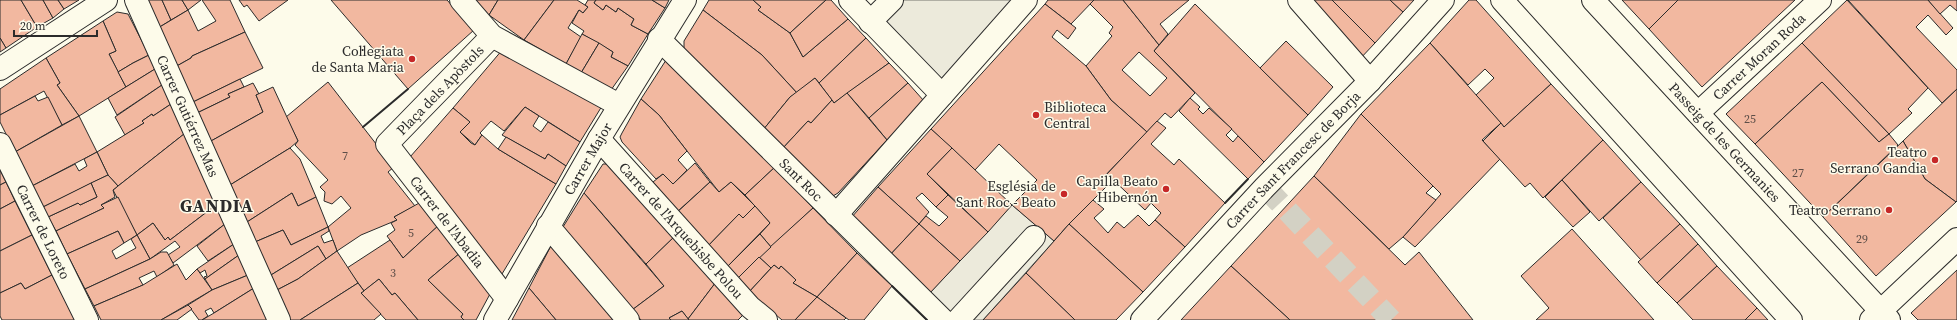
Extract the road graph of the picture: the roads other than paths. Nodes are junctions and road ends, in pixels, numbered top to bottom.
1 (106, 0) edge
2 (136, 0) edge
3 (461, 0) edge
4 (685, 0) edge
5 (850, 0) edge
6 (892, 0) edge
7 (1026, 0) edge
8 (1298, 0) edge
9 (1443, 0) edge
10 (1502, 0) edge
11 (1593, 0) edge
12 (1820, 0) edge
13 (870, 22) junction
14 (492, 36) junction
15 (659, 39) junction
16 (0, 69) edge
17 (1370, 81) junction
18 (942, 95) junction
19 (619, 105) junction
20 (1698, 113) junction
21 (599, 139) junction
22 (0, 144) edge
23 (387, 144) joint
24 (836, 215) junction
25 (548, 226) junction
26 (1034, 236) dead end
27 (1957, 239) edge
28 (507, 299) junction
29 (1880, 317) edge
30 (87, 320) edge
31 (280, 320) edge
32 (495, 320) edge
33 (628, 320) edge
34 (766, 320) edge
35 (942, 320) edge
36 (958, 320) edge
37 (1142, 320) edge
38 (1792, 320) edge

1 - 16 street
2 - 31 street, Carrer Gutiérrez Mas
3 - 14 street
4 - 15 street, Carrer Major
5 - 13 street
6 - 13 street
7 - 18 street
8 - 17 street
9 - 17 street, Carrer Sant Francesc de Borja
10 - 38 street
11 - 20 street, Passeig de les Germanies
12 - 20 street, Carrer Moran Roda
13 - 18 street
14 - 19 street
14 - 23 street, Plaça dels Apòstols
15 - 19 street, Carrer Major
15 - 24 street, Sant Roc
17 - 37 street, Carrer Sant Francesc de Borja
18 - 24 street
19 - 21 street, Carrer Major
20 - 29 street, Passeig de les Germanies
21 - 25 street, Carrer Major
21 - 34 street, Carrer de l'Arquebisbe Polou
22 - 30 street, Carrer de Loreto
23 - 28 street, Carrer de l'Abadia
24 - 35 street, Sant Roc
25 - 28 street, Carrer Major
25 - 33 street
26 - 36 street
27 - 29 street
28 - 32 street, Carrer Major

